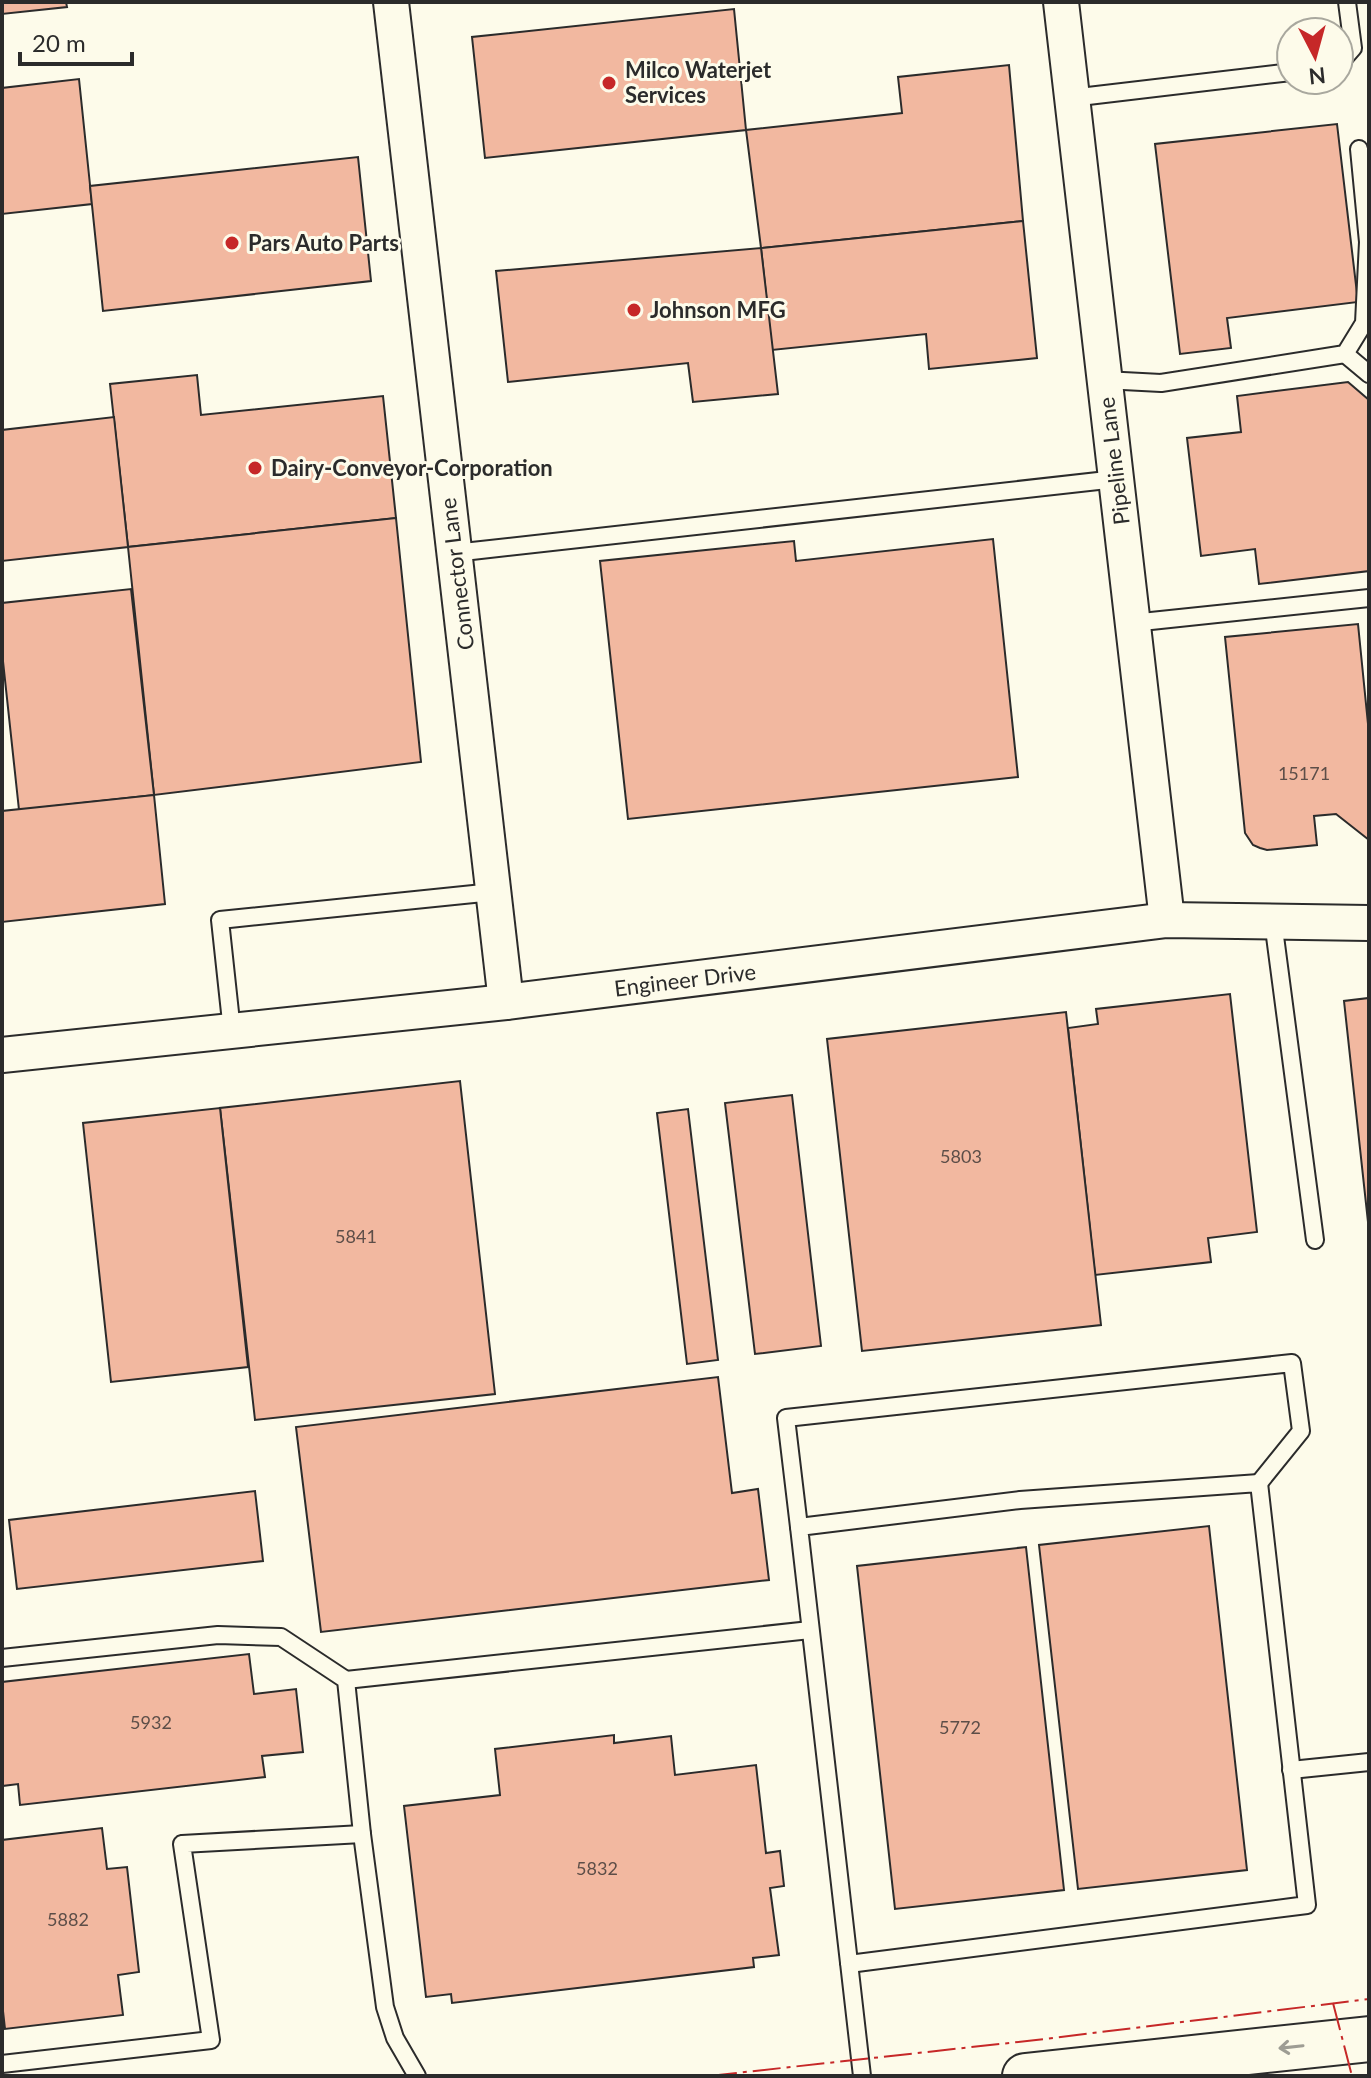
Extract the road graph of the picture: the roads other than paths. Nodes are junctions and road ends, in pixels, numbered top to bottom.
1 (391, 2) edge
2 (1061, 2) edge
3 (1275, 74) edge
4 (1071, 98) junction
5 (1359, 149) dead end
6 (1345, 354) junction
7 (1369, 374) edge
8 (1104, 380) junction
9 (1116, 479) junction
10 (454, 553) junction
11 (1369, 598) edge
12 (1132, 623) junction
13 (493, 892) junction
14 (1167, 920) junction
15 (1273, 921) junction
16 (1369, 923) edge
17 (506, 1002) junction
18 (232, 1031) junction
19 (2, 1055) edge
20 (1315, 1240) dead end
21 (1259, 1483) junction
22 (799, 1527) junction
23 (810, 1630) junction
24 (2, 1658) edge
25 (346, 1680) junction
26 (1369, 1762) edge
27 (1291, 1770) junction
28 (362, 1834) junction
29 (849, 1964) junction
30 (1369, 2039) edge
31 (2, 2064) edge
32 (417, 2076) edge
33 (862, 2076) edge
34 (1025, 2076) edge

1 - 10 street, Connector Lane
2 - 4 street, Pipeline Lane
3 - 4 lane
4 - 8 street, Pipeline Lane
5 - 6 lane
6 - 7 lane
6 - 8 lane
8 - 9 street, Pipeline Lane
9 - 10 lane
9 - 12 street, Pipeline Lane
10 - 13 street, Connector Lane
11 - 12 lane
12 - 14 street, Pipeline Lane
13 - 17 street, Connector Lane
13 - 18 lane
14 - 15 street, Engineer Drive
14 - 17 street, Engineer Drive
15 - 16 street, Engineer Drive
15 - 20 lane
17 - 18 street, Engineer Drive
18 - 19 street, Engineer Drive
21 - 22 lane
21 - 22 lane
21 - 27 lane
22 - 23 lane
23 - 25 lane
23 - 29 lane
24 - 25 lane
25 - 28 lane
26 - 27 lane
27 - 29 lane
28 - 31 lane
28 - 32 lane
29 - 33 lane
30 -> 34 main road

